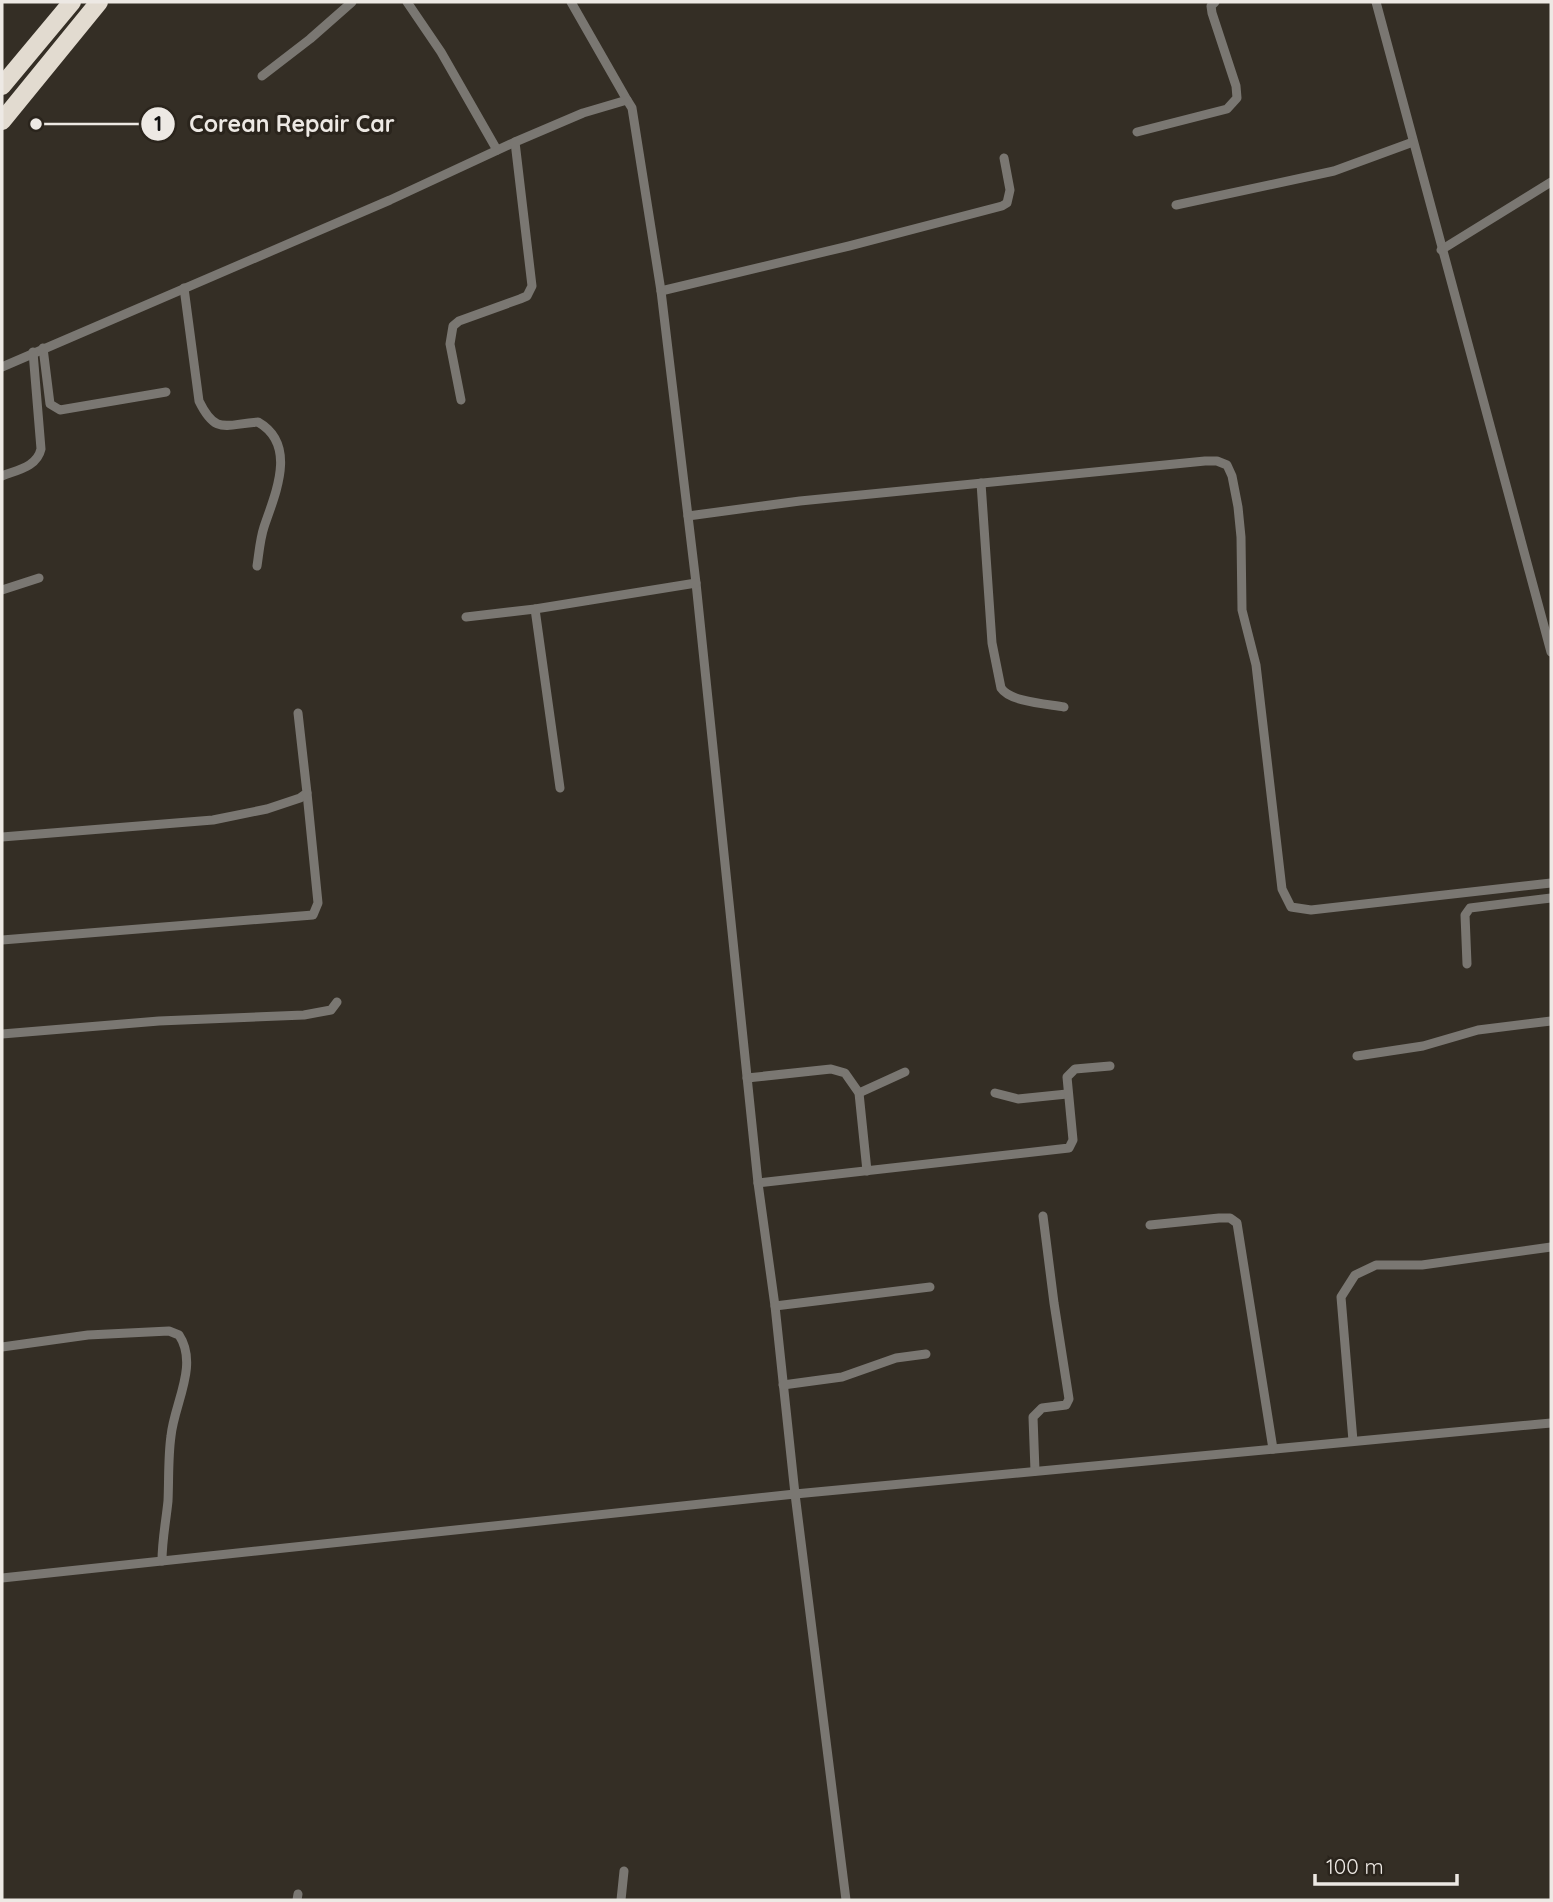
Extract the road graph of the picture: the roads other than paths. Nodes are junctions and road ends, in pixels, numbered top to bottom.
1 (72, 2) edge
2 (99, 2) edge
3 (352, 2) edge
4 (408, 2) edge
5 (571, 2) edge
6 (1214, 2) edge
7 (1376, 2) edge
8 (262, 76) dead end
9 (2, 86) edge
10 (627, 100) junction
11 (2, 121) edge
12 (1138, 132) dead end
13 (515, 142) junction
14 (1413, 142) junction
15 (497, 150) junction
16 (1004, 158) dead end
17 (1551, 182) edge
18 (1176, 205) dead end
19 (1441, 250) junction
20 (184, 288) junction
21 (661, 291) junction
22 (43, 348) junction
23 (33, 352) junction
24 (2, 367) edge
25 (166, 392) dead end
26 (461, 400) dead end
27 (2, 476) edge
28 (981, 483) junction
29 (688, 516) junction
30 (257, 566) dead end
31 (39, 578) dead end
32 (695, 583) junction
33 (2, 590) edge
34 (534, 609) junction
35 (466, 617) dead end
36 (1551, 652) edge
37 (1064, 706) dead end
38 (298, 713) dead end
39 (560, 788) dead end
40 (307, 793) junction
41 (2, 837) edge
42 (1551, 883) edge
43 (1551, 898) edge
44 (2, 940) edge
45 (1467, 964) dead end
46 (337, 1002) dead end
47 (1551, 1020) edge
48 (2, 1034) edge
49 (1357, 1056) dead end
50 (1110, 1066) dead end
51 (905, 1072) dead end
52 (747, 1078) junction
53 (859, 1093) junction
54 (995, 1093) dead end
55 (1068, 1094) junction
56 (867, 1171) junction
57 (758, 1183) junction
58 (1043, 1216) dead end
59 (1150, 1225) dead end
60 (1551, 1247) edge
61 (930, 1287) dead end
62 (775, 1306) junction
63 (2, 1347) edge
64 (926, 1354) dead end
65 (783, 1385) junction
66 (1551, 1423) edge
67 (1353, 1441) junction
68 (1273, 1449) junction
69 (1035, 1471) junction
70 (795, 1494) junction
71 (162, 1561) junction
72 (2, 1578) edge
73 (624, 1871) dead end
74 (621, 1900) edge
75 (846, 1900) edge

1 - 9 highway
2 - 11 highway
3 - 8 street
4 - 15 street
5 - 10 street
6 - 12 street
7 - 14 street
10 - 13 street
10 - 21 street
13 - 15 street
13 - 26 street
14 - 18 street
14 - 19 street
15 - 20 street
16 - 21 street
17 - 19 street
19 - 36 street
20 - 22 street
20 - 30 street
21 - 29 street
22 - 23 street
22 - 25 street
23 - 24 street
23 - 27 street
28 - 29 street
28 - 37 street
28 - 42 street
29 - 32 street
31 - 33 street
32 - 34 street
32 - 52 street
34 - 35 street
34 - 39 street
38 - 40 street
40 - 41 street
40 - 44 street
43 - 45 street
46 - 48 street
47 - 49 street
50 - 55 street
51 - 53 street
52 - 53 street
52 - 57 street
53 - 56 street
54 - 55 street
55 - 56 street
56 - 57 street
57 - 62 street
58 - 69 street
59 - 68 street
60 - 67 street
61 - 62 street
62 - 65 street
63 - 71 street
64 - 65 street
65 - 70 street
66 - 67 street
67 - 68 street
68 - 69 street
69 - 70 street
70 - 71 street
70 - 75 street
71 - 72 street
73 - 74 street

